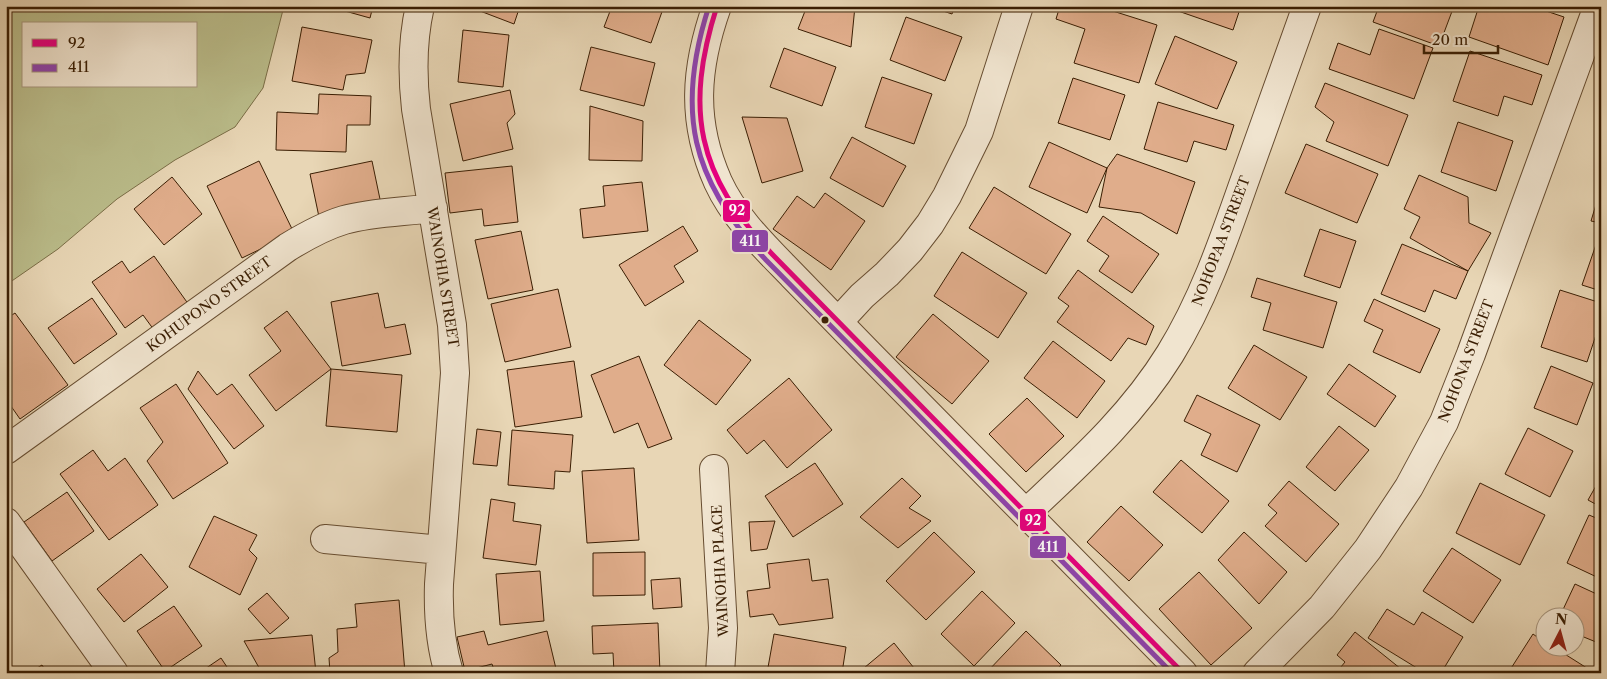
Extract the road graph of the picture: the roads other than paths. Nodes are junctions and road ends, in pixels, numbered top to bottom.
1 (420, 6) edge
2 (717, 6) edge
3 (1019, 6) edge
4 (1307, 6) edge
5 (1598, 6) edge
6 (433, 208) junction
7 (838, 322) junction
8 (6, 450) edge
9 (714, 469) dead end
10 (1026, 513) junction
11 (6, 522) edge
12 (324, 539) dead end
13 (441, 550) junction
14 (114, 673) edge
15 (449, 673) edge
16 (720, 673) edge
17 (1183, 673) edge
18 (1258, 673) edge

1 - 6 street, WAINOHIA STREET
2 - 7 street
3 - 7 street
4 - 10 street, NOHOPAA STREET
5 - 18 street, NOHONA STREET
6 - 8 street, KOHUPONO STREET
6 - 13 street, WAINOHIA STREET
7 - 10 street
9 - 16 street, WAINOHIA PLACE
10 - 17 street
11 - 14 street
12 - 13 street
13 - 15 street, WAINOHIA STREET

